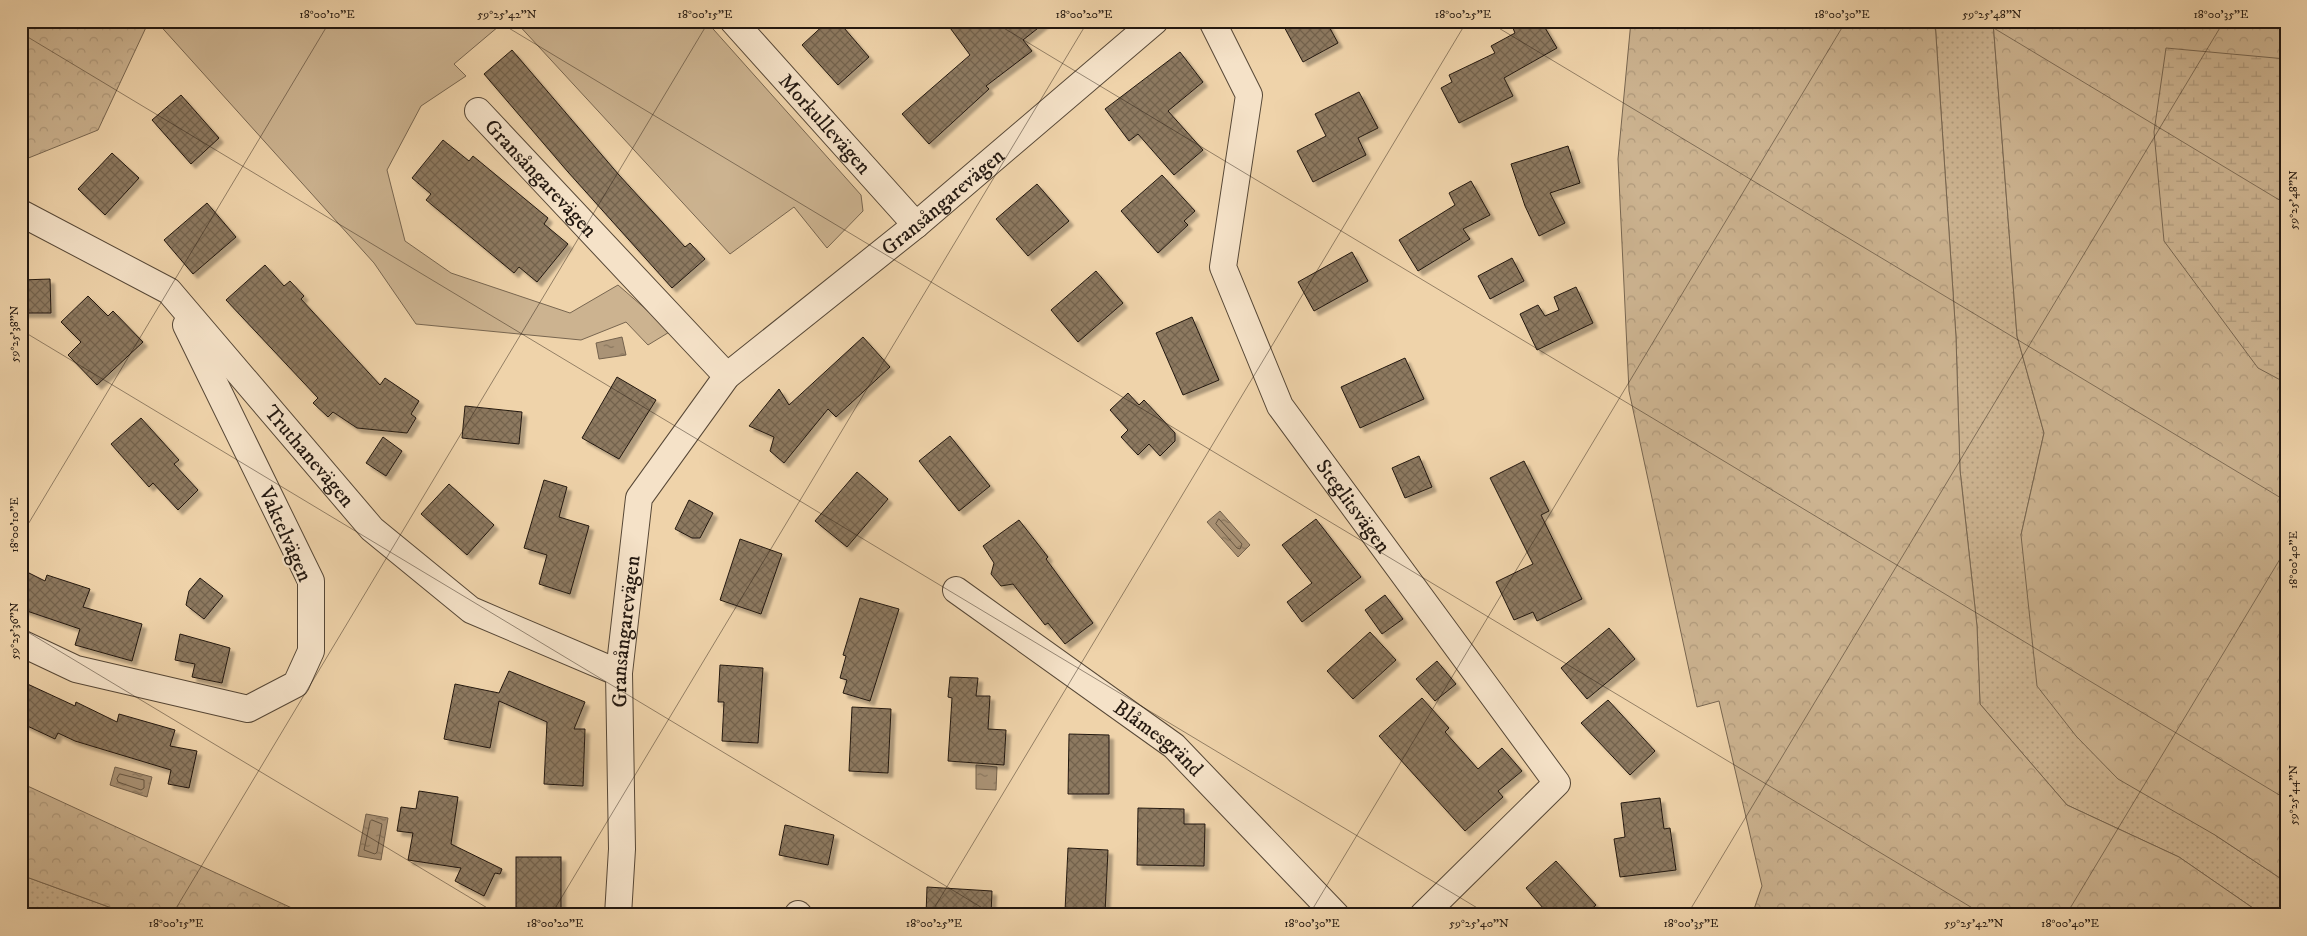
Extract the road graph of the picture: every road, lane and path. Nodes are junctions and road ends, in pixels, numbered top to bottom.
1 (733, 21) edge
2 (1154, 21) edge
3 (1212, 21) edge
4 (478, 112) dead end
5 (21, 213) edge
6 (916, 226) junction
7 (170, 291) junction
8 (727, 376) junction
9 (956, 590) dead end
10 (21, 643) edge
11 (619, 673) junction
12 (618, 915) edge
13 (1336, 915) edge
14 (1423, 915) edge

1 - 6 street, Morkullevägen
2 - 6 street, Gransångarevägen
3 - 14 street, Steglitsvägen
4 - 8 street, Gransångarevägen
5 - 7 street, Truthanevägen
6 - 8 street, Gransångarevägen
7 - 10 street, Vaktelvägen
7 - 11 street, Truthanevägen
8 - 11 street, Gransångarevägen
9 - 13 street, Blåmesgränd
11 - 12 street, Gransångarevägen

